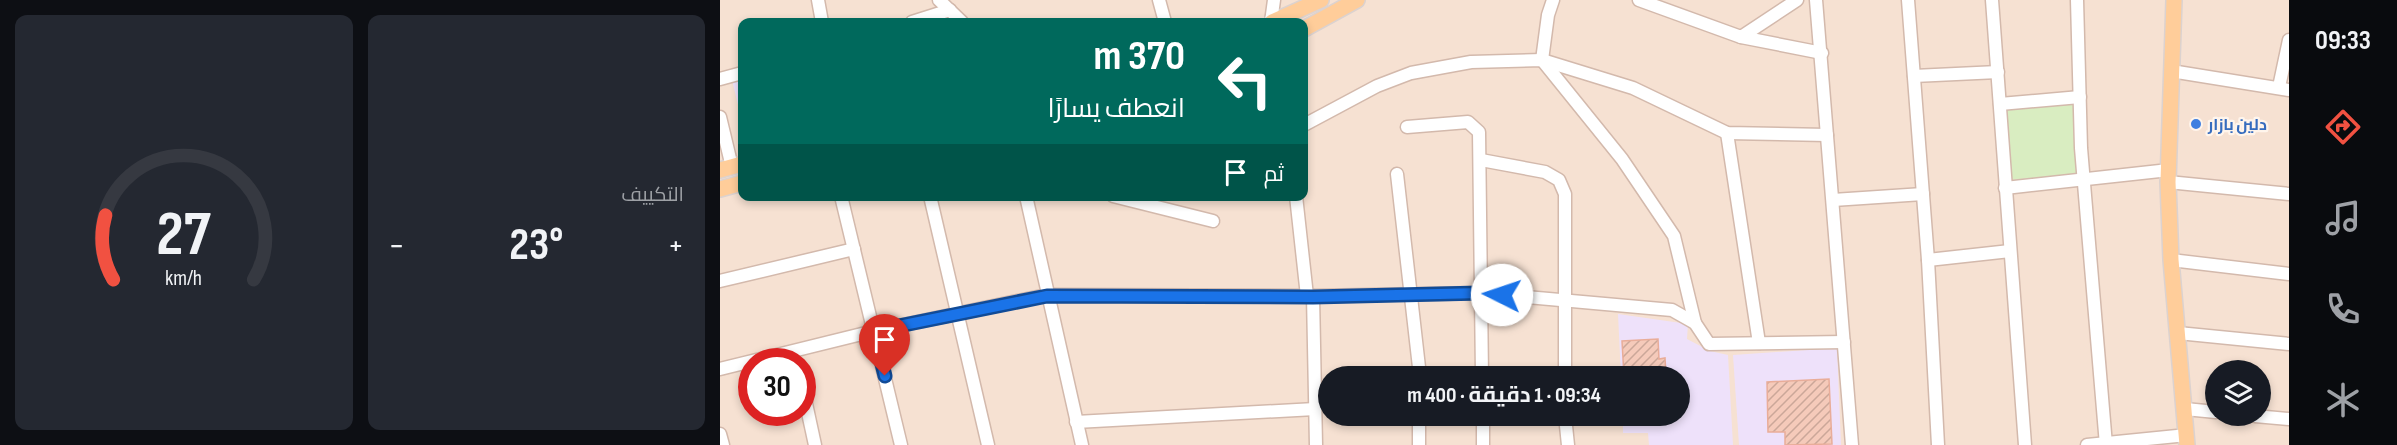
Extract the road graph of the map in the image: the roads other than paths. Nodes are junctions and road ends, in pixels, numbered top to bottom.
1 (818, 0) edge
2 (939, 0) edge
3 (1159, 0) edge
4 (1274, 0) edge
5 (1321, 0) edge
6 (1357, 0) edge
7 (1553, 0) edge
8 (1639, 0) edge
9 (1797, 0) edge
10 (1816, 0) edge
11 (1908, 0) edge
12 (1992, 0) edge
13 (2077, 0) edge
14 (2174, 0) edge
15 (950, 10) junction
16 (821, 18) edge
17 (925, 18) edge
18 (958, 18) edge
19 (1164, 18) edge
20 (1272, 18) edge
21 (1281, 18) edge
22 (1308, 27) edge
23 (1741, 38) junction
24 (2289, 40) edge
25 (1822, 53) junction
26 (1542, 60) junction
27 (2170, 71) junction
28 (1998, 72) junction
29 (738, 74) edge
30 (1914, 76) junction
31 (720, 80) edge
32 (2284, 89) edge
33 (2080, 97) junction
34 (2000, 104) junction
35 (720, 117) edge
36 (1308, 123) edge
37 (1407, 127) dead end
38 (1727, 134) junction
39 (1827, 135) junction
40 (1481, 160) junction
41 (731, 167) edge
42 (1397, 174) dead end
43 (2169, 176) junction
44 (2084, 180) junction
45 (738, 184) edge
46 (2005, 188) junction
47 (720, 189) edge
48 (1923, 194) junction
49 (2289, 194) edge
50 (1833, 200) junction
51 (842, 201) edge
52 (931, 201) edge
53 (1027, 201) edge
54 (1155, 201) edge
55 (1297, 201) edge
56 (1213, 221) dead end
57 (854, 249) junction
58 (2010, 251) junction
59 (1928, 260) junction
60 (2171, 260) junction
61 (2289, 274) edge
62 (720, 280) edge
63 (1481, 293) junction
64 (1411, 294) junction
65 (1047, 296) junction
66 (1310, 296) junction
67 (1565, 301) junction
68 (958, 312) junction
69 (1695, 323) junction
70 (874, 331) junction
71 (2178, 333) junction
72 (1844, 342) junction
73 (1759, 343) junction
74 (2289, 344) edge
75 (816, 350) edge
76 (738, 366) edge
77 (1419, 366) edge
78 (1482, 366) edge
79 (1564, 366) edge
80 (720, 369) edge
81 (1316, 409) junction
82 (2185, 409) junction
83 (2205, 411) edge
84 (2271, 417) edge
85 (2289, 419) edge
86 (1076, 422) junction
87 (811, 426) edge
88 (1419, 426) edge
89 (1483, 426) edge
90 (1566, 426) edge
91 (720, 434) edge
92 (2187, 440) edge
93 (2106, 444) edge
94 (723, 445) edge
95 (815, 445) edge
96 (901, 445) edge
97 (987, 445) edge
98 (1082, 445) edge
99 (1316, 445) edge
100 (1419, 445) edge
101 (1483, 445) edge
102 (1568, 445) edge
103 (1852, 445) edge
104 (1938, 445) edge
105 (2025, 445) edge
106 (2087, 445) edge

1 - 16 street
2 - 15 street
3 - 19 street
4 - 20 street
5 - 21 main road
6 - 22 main road
7 - 26 street
8 - 23 street
9 - 23 street
10 - 25 street
11 - 30 street
12 - 28 street
13 - 33 street
14 - 27 main road
15 - 17 street
15 - 18 street
23 - 25 street
24 - 32 street
25 - 39 street
26 - 36 street
26 - 38 street
26 - 69 street
27 - 32 street
27 - 43 main road
28 - 30 street
28 - 34 street
29 - 31 street
30 - 48 street
33 - 34 street
33 - 44 street
34 - 46 street
35 - 41 street
37 - 40 street
38 - 39 street
38 - 73 street
39 - 50 street
40 - 63 street
40 - 67 street
42 - 64 street
43 - 44 street
43 - 49 street
43 - 60 main road
44 - 46 street
44 - 93 street
45 - 47 main road
46 - 58 street
48 - 50 street
48 - 59 street
50 - 72 street
51 - 57 street
52 - 68 street
53 - 65 street
54 - 56 street
55 - 66 street
57 - 62 street
57 - 70 street
58 - 59 street
58 - 105 street
59 - 104 street
60 - 61 street
60 - 71 main road
63 - 64 street
63 - 67 street
63 - 78 street
64 - 66 street
64 - 77 street
65 - 66 street
65 - 68 street
65 - 86 street
66 - 81 street
67 - 69 street
67 - 79 street
68 - 70 street
68 - 97 street
69 - 73 street
70 - 75 street
70 - 96 street
71 - 74 street
71 - 82 main road
72 - 73 street
72 - 103 street
76 - 80 street
81 - 86 street
81 - 99 street
82 - 83 street
82 - 92 main road
84 - 85 street
86 - 98 street
87 - 95 street
88 - 100 street
89 - 101 street
90 - 102 street
91 - 94 street
92 - 93 street
93 - 106 street

